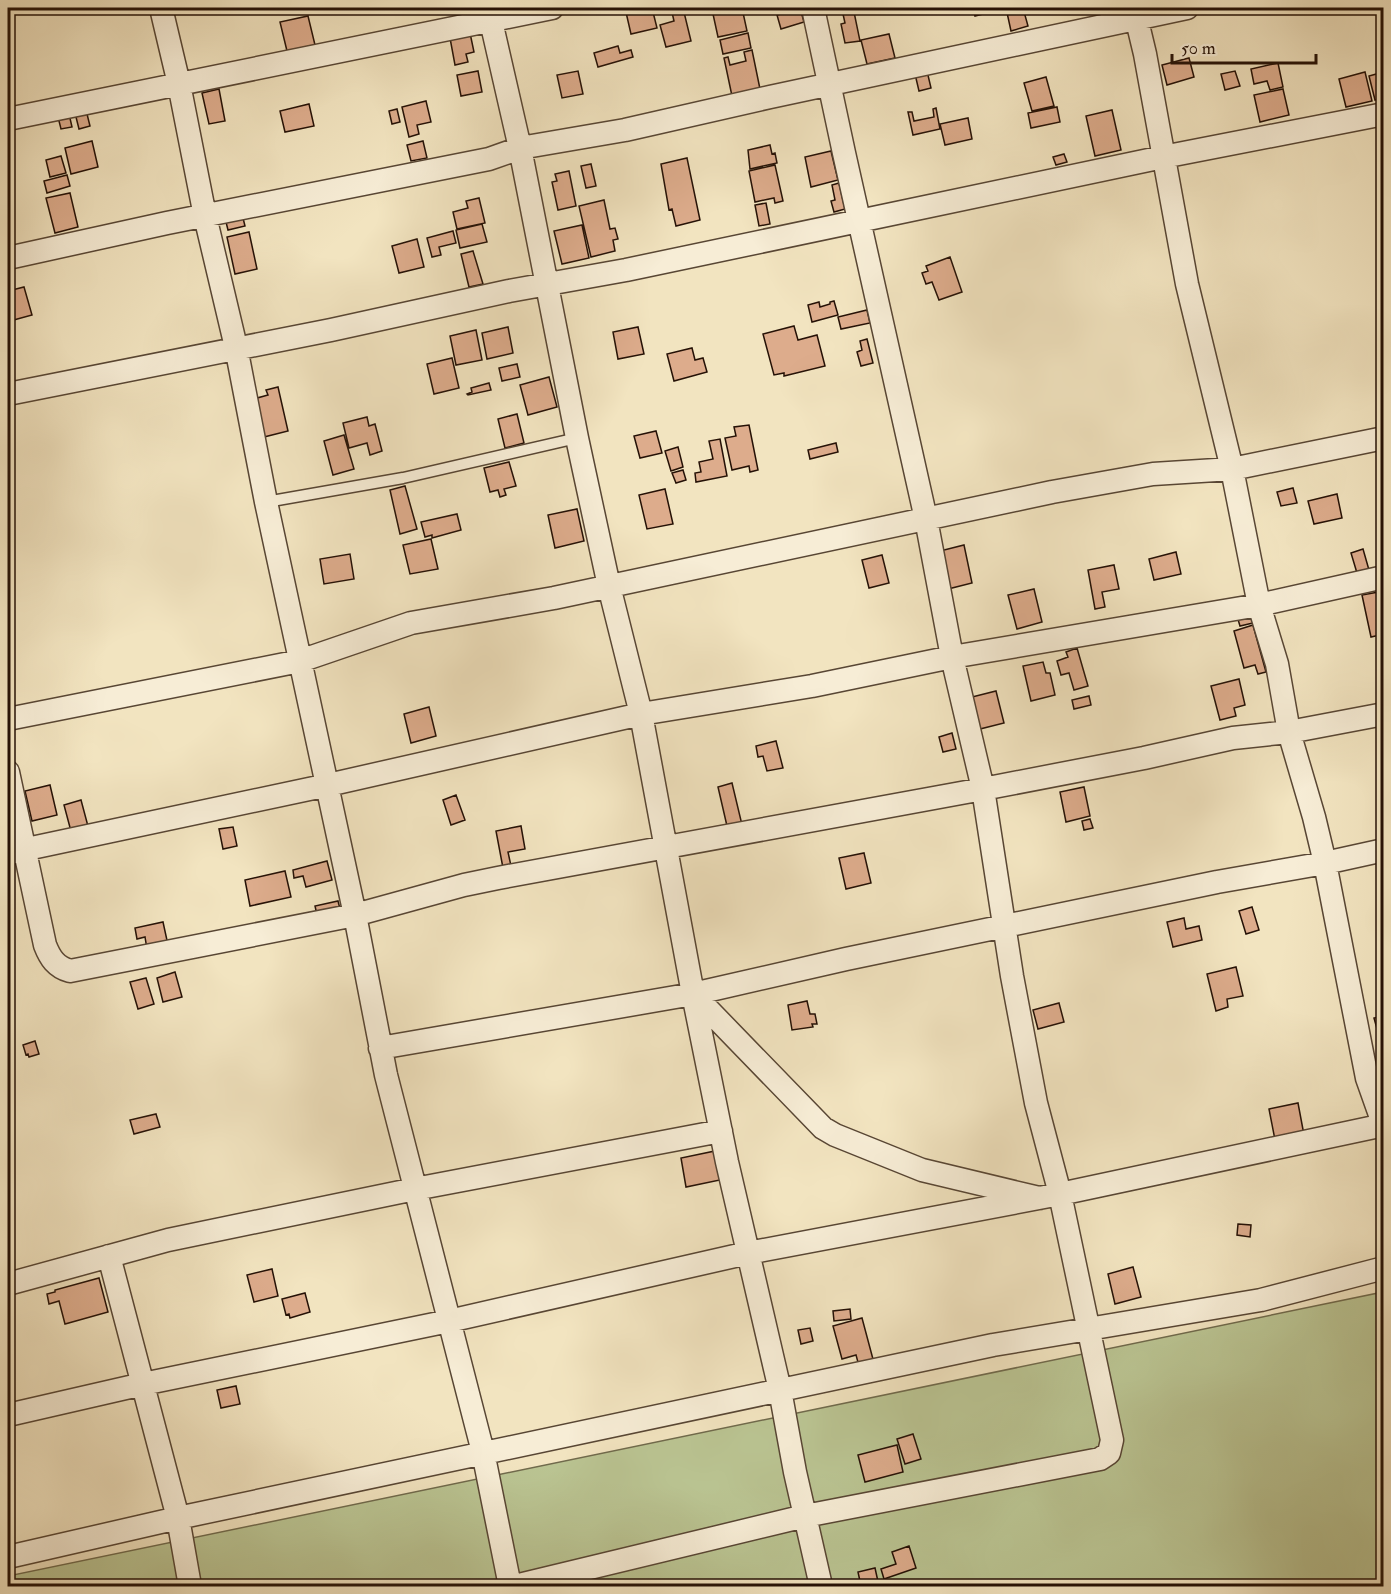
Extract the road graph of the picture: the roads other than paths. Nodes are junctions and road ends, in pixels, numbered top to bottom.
1 (161, 8) edge
2 (552, 8) edge
3 (813, 8) edge
4 (1187, 8) edge
5 (1135, 13) edge
6 (490, 14) edge
7 (179, 84) junction
8 (830, 84) junction
9 (1383, 114) edge
10 (8, 119) edge
11 (520, 148) junction
12 (1163, 157) junction
13 (205, 216) junction
14 (860, 221) junction
15 (8, 258) edge
16 (546, 285) junction
17 (236, 347) junction
18 (8, 394) edge
19 (577, 438) junction
20 (1383, 438) edge
21 (1232, 469) junction
22 (266, 502) junction
23 (926, 519) junction
24 (1383, 577) edge
25 (609, 586) junction
26 (1259, 605) junction
27 (952, 657) junction
28 (300, 661) junction
29 (641, 714) junction
30 (1383, 714) edge
31 (8, 719) edge
32 (1289, 732) junction
33 (8, 772) edge
34 (328, 786) junction
35 (983, 789) junction
36 (665, 847) junction
37 (1383, 850) edge
38 (16, 851) edge
39 (1325, 863) junction
40 (355, 915) junction
41 (1005, 926) junction
42 (693, 994) junction
43 (380, 1048) junction
44 (1383, 1125) edge
45 (721, 1131) junction
46 (415, 1189) junction
47 (1050, 1196) junction
48 (748, 1252) junction
49 (109, 1256) junction
50 (1383, 1268) edge
51 (8, 1284) edge
52 (449, 1320) junction
53 (1089, 1329) junction
54 (142, 1384) junction
55 (780, 1390) junction
56 (8, 1415) edge
57 (483, 1452) junction
58 (805, 1516) junction
59 (178, 1518) junction
60 (8, 1557) edge
61 (190, 1587) edge
62 (512, 1587) edge
63 (821, 1587) edge

1 - 7 street
2 - 6 street
3 - 8 street
4 - 5 street
5 - 8 street
5 - 12 street
6 - 7 street
6 - 11 street
7 - 10 street
7 - 13 street
8 - 11 street
8 - 14 street
9 - 12 street
11 - 13 street
11 - 16 street
12 - 14 street
12 - 21 street
13 - 15 street
13 - 17 street
14 - 16 street
14 - 23 street
16 - 17 street
16 - 19 street
17 - 18 street
17 - 22 street
19 - 22 lane
19 - 25 street
20 - 21 street
21 - 23 street
21 - 26 street
22 - 28 street
23 - 25 street
23 - 27 street
24 - 26 street
25 - 28 street
25 - 29 street
26 - 27 street
26 - 32 street
27 - 29 street
27 - 35 street
28 - 31 street
28 - 34 street
29 - 34 street
29 - 36 street
30 - 32 street
32 - 35 street
32 - 39 street
33 - 38 street
34 - 38 street
34 - 40 street
35 - 36 street
35 - 41 street
36 - 40 street
36 - 42 street
37 - 39 street
38 - 40 street
39 - 41 street
39 - 44 street
40 - 43 street
41 - 42 street
41 - 47 street
42 - 43 street
42 - 45 street
42 - 47 street
43 - 46 street
44 - 47 street
45 - 46 street
45 - 48 street
46 - 49 street
46 - 52 street
47 - 48 street
47 - 53 street
48 - 52 street
48 - 55 street
49 - 51 street
49 - 54 street
50 - 53 street
52 - 54 street
52 - 57 street
53 - 55 street
53 - 58 street
54 - 56 street
54 - 59 street
55 - 57 street
55 - 58 street
57 - 59 street
57 - 62 street
58 - 62 street
58 - 63 street
59 - 60 street
59 - 61 street

